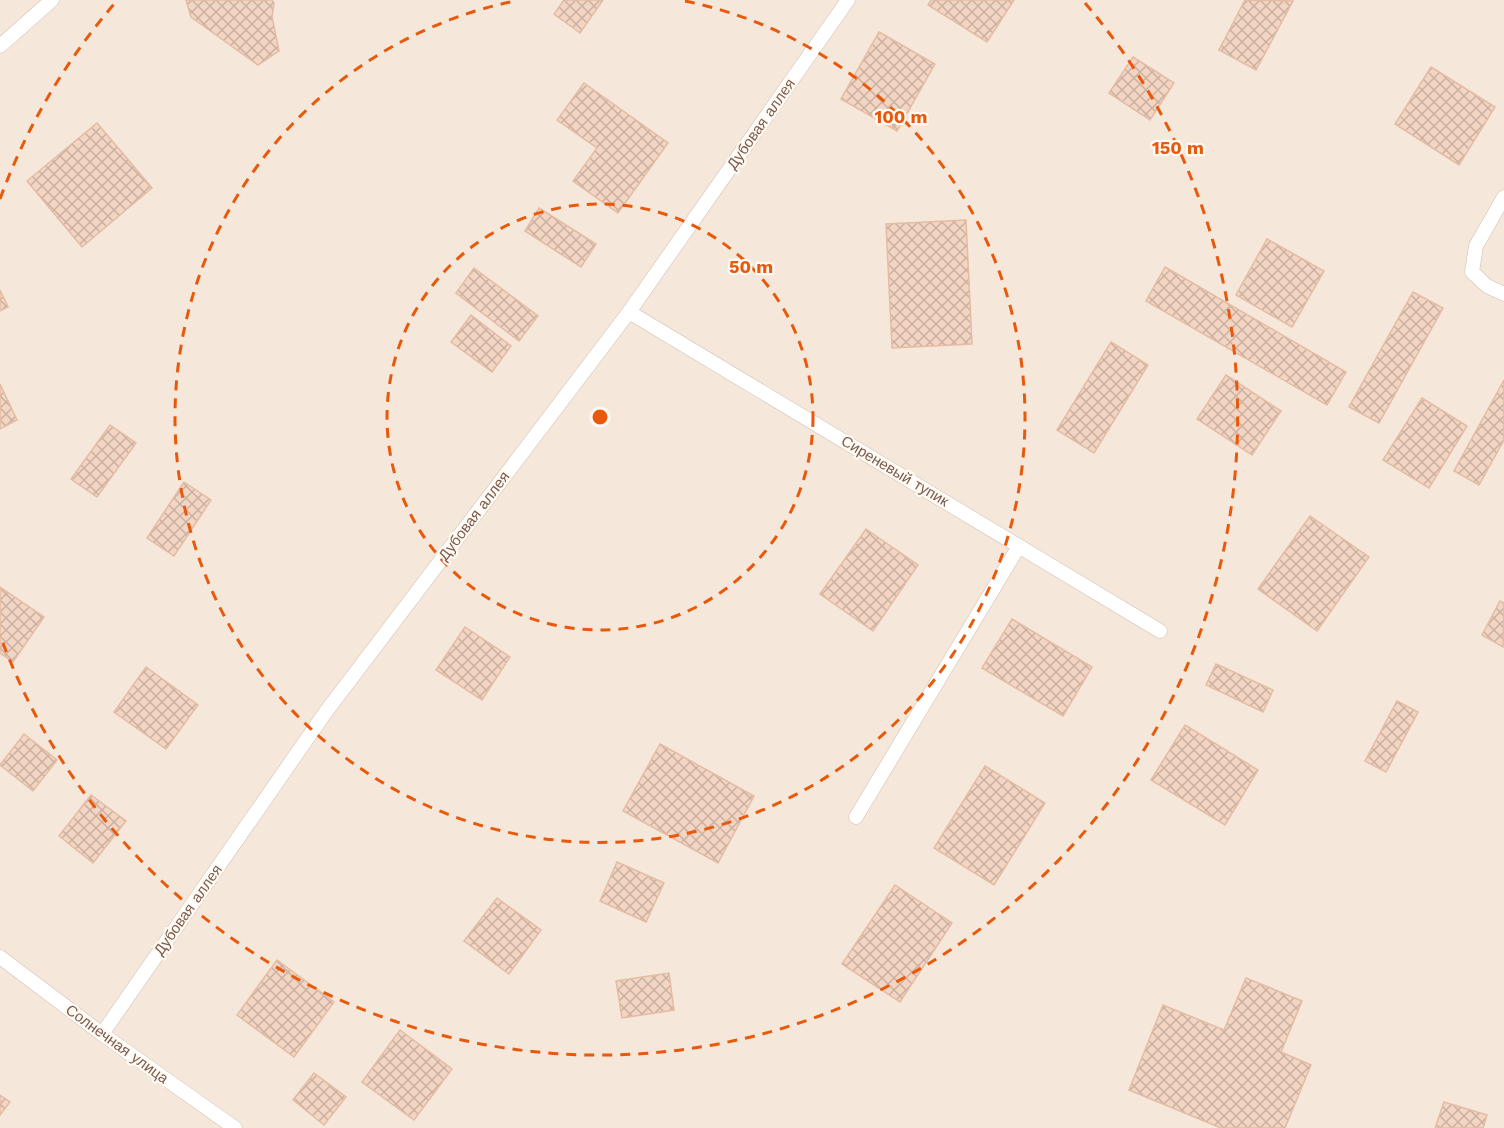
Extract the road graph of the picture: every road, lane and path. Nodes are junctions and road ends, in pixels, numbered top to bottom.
1 (52, 0) edge
2 (848, 0) edge
3 (0, 46) edge
4 (1504, 197) edge
5 (1504, 294) edge
6 (629, 312) junction
7 (1019, 546) junction
8 (1160, 631) dead end
9 (856, 817) dead end
10 (0, 957) edge
11 (102, 1035) junction
12 (235, 1128) edge

1 - 3 lane
2 - 6 lane, Дубовая аллея
4 - 5 lane
6 - 7 lane, Сиреневый тупик
6 - 11 lane, Дубовая аллея
7 - 8 lane, Сиреневый тупик
7 - 9 lane
10 - 11 lane, Солнечная улица
11 - 12 lane, Солнечная улица

